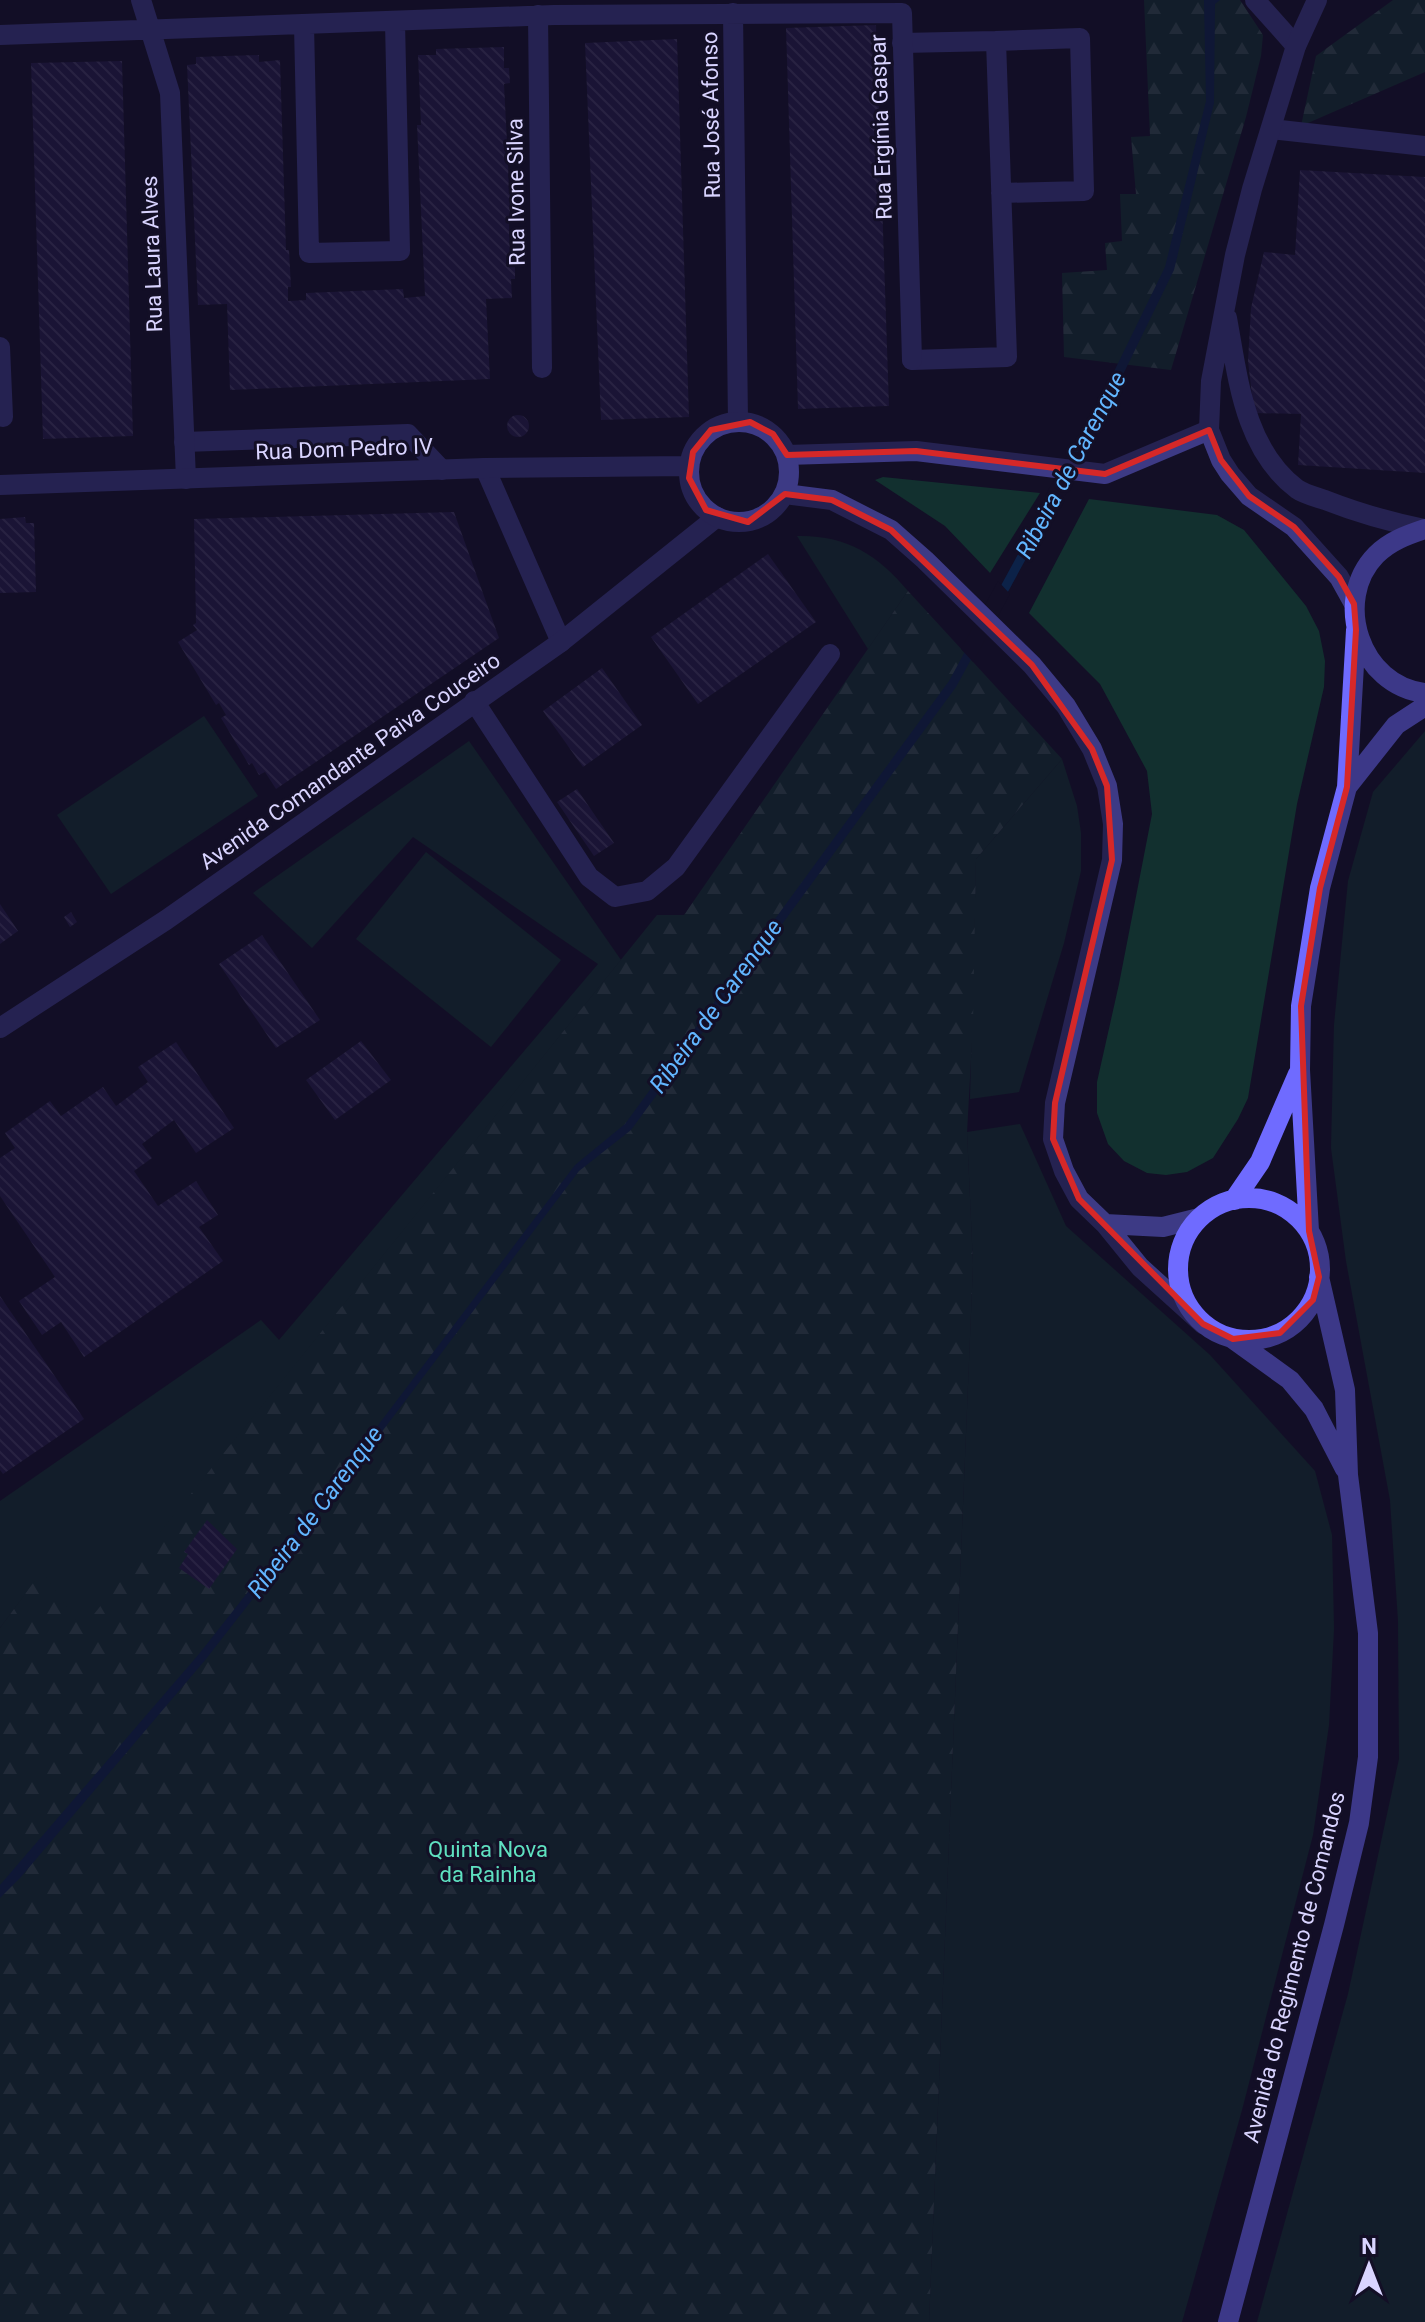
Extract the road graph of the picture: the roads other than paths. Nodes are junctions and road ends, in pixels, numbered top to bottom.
1 (141, 0) edge
2 (1317, 0) edge
3 (1259, 5) edge
4 (548, 10) edge
5 (733, 13) junction
6 (395, 22) junction
7 (304, 25) junction
8 (150, 31) junction
9 (0, 35) edge
10 (996, 41) junction
11 (902, 43) junction
12 (1296, 46) junction
13 (1271, 129) junction
14 (1425, 146) edge
15 (1001, 193) junction
16 (1224, 304) junction
17 (0, 347) edge
18 (542, 368) dead end
19 (3, 417) dead end
20 (738, 422) junction
21 (1209, 430) junction
22 (184, 442) junction
23 (787, 455) junction
24 (689, 466) junction
25 (485, 468) junction
26 (442, 470) junction
27 (186, 479) junction
28 (0, 485) edge
29 (785, 494) junction
30 (717, 517) junction
31 (1425, 529) edge
32 (1354, 604) junction
33 (1356, 630) junction
34 (561, 642) junction
35 (830, 654) dead end
36 (1425, 693) edge
37 (474, 701) junction
38 (1425, 706) edge
39 (1347, 787) junction
40 (0, 1028) edge
41 (1300, 1070) junction
42 (1234, 1200) junction
43 (1199, 1218) junction
44 (1105, 1224) junction
45 (1309, 1231) junction
46 (1319, 1277) junction
47 (1203, 1324) junction
48 (1233, 1339) junction
49 (1348, 1475) junction
50 (1228, 2322) edge

1 - 8 street, Rua Laura Alves
2 - 12 street
3 - 12 street
4 - 5 street, Rua José Afonso
4 - 6 street, Rua José Afonso
4 - 18 street, Rua Ivone Silva
5 - 11 street, Rua Ergínia Gaspar
5 - 20 street, Rua José Afonso
6 - 7 street, Rua José Afonso
6 - 7 street
7 - 8 street, Rua José Afonso
8 - 9 street, Rua José Afonso
8 - 22 street, Rua Laura Alves
10 - 11 street
10 - 15 street
10 - 15 street
11 - 15 street, Rua Ergínia Gaspar
12 - 13 street
13 - 14 street
13 - 16 street
16 - 21 street
16 - 31 street
17 - 19 street
20 - 23 street
20 - 24 street
21 - 23 street
21 - 32 street
22 - 26 street
22 - 27 street, Rua Laura Alves
23 - 29 street
24 - 25 street, Rua Dom Pedro IV
24 - 30 street
25 - 26 street, Rua Dom Pedro IV
25 - 34 street
26 - 27 street, Rua Dom Pedro IV
27 - 28 street, Rua Dom Pedro IV
29 - 30 street
29 - 44 street
30 - 34 street, Avenida Comandante Paiva Couceiro
31 - 32 main road
32 - 33 main road
33 - 36 main road
33 - 39 main road
34 - 37 street, Avenida Comandante Paiva Couceiro
35 - 37 street
37 - 40 street, Avenida Comandante Paiva Couceiro
38 - 39 main road
39 - 41 main road
41 - 42 main road
41 - 45 main road
42 - 43 main road
42 - 45 main road
43 - 44 street
43 - 47 main road
44 - 47 street
45 - 46 main road
46 - 48 main road
46 - 49 main road, Avenida do Regimento de Comandos
47 - 48 main road
48 - 49 main road, Avenida do Regimento de Comandos
49 - 50 main road, Avenida do Regimento de Comandos

